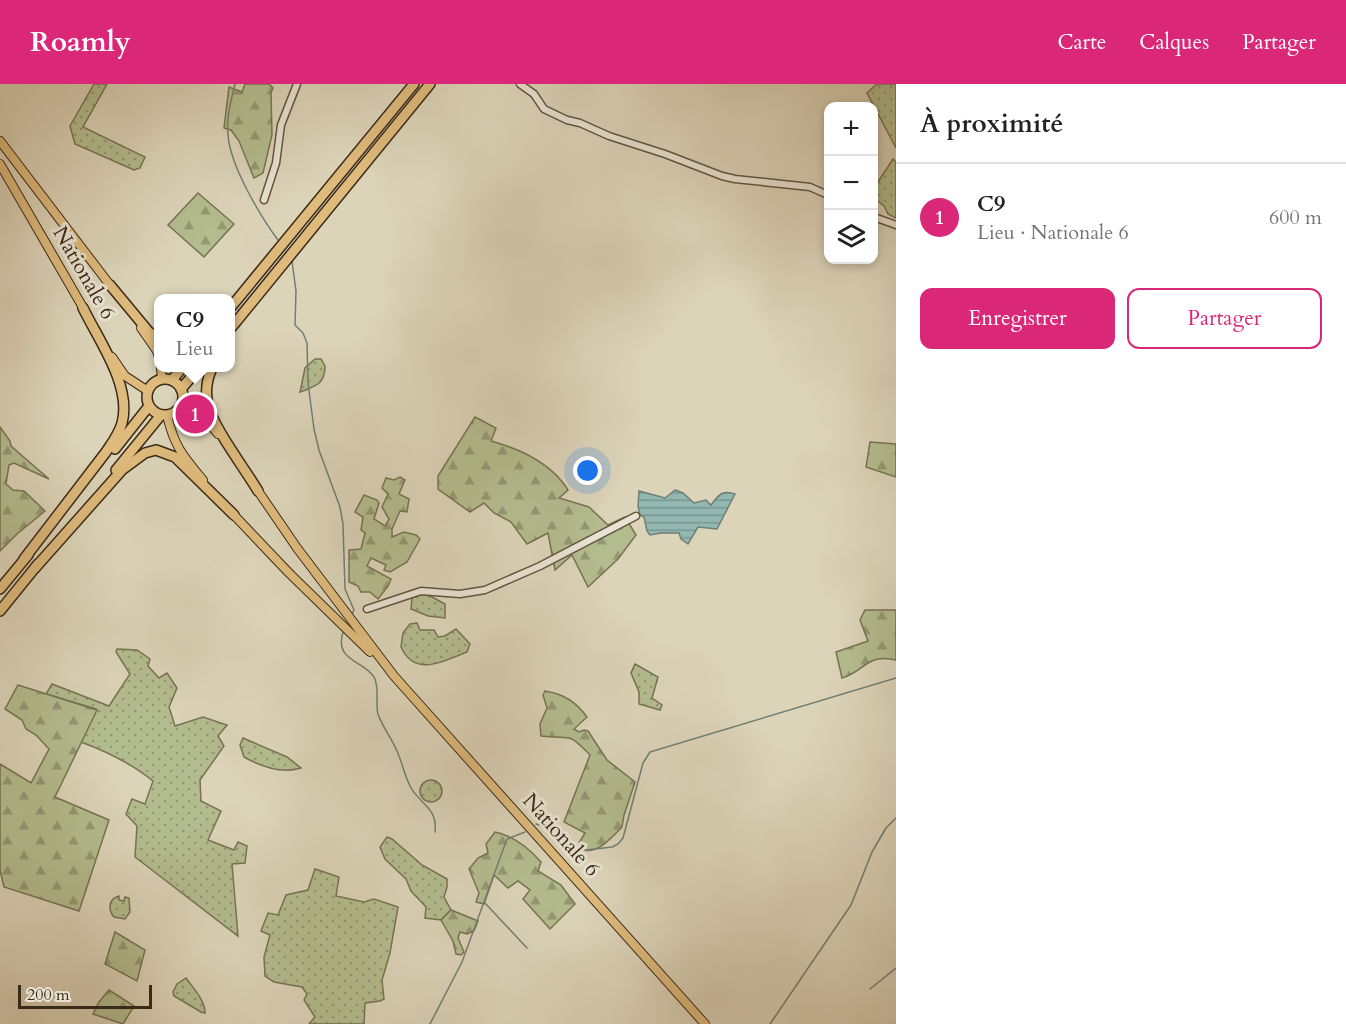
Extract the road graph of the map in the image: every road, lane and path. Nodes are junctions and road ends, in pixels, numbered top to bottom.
1 (297, 84) edge
2 (414, 84) edge
3 (430, 84) edge
4 (520, 84) edge
5 (0, 141) edge
6 (0, 164) edge
7 (824, 193) edge
8 (264, 200) dead end
9 (312, 206) junction
10 (321, 216) junction
11 (878, 219) edge
12 (896, 225) edge
13 (110, 285) junction
14 (235, 295) edge
15 (235, 302) edge
16 (83, 308) junction
17 (235, 323) edge
18 (235, 332) edge
19 (154, 336) edge
20 (154, 346) edge
21 (163, 372) edge
22 (177, 372) edge
23 (196, 372) edge
24 (211, 372) edge
25 (167, 380) junction
26 (182, 389) junction
27 (148, 391) junction
28 (183, 402) junction
29 (149, 406) junction
30 (164, 415) junction
31 (258, 491) junction
32 (234, 515) junction
33 (636, 516) dead end
34 (24, 559) junction
35 (35, 568) junction
36 (0, 589) edge
37 (367, 609) dead end
38 (0, 611) edge
39 (389, 669) junction
40 (705, 1024) edge

1 - 8 street
2 - 9 highway
3 - 10 highway
4 - 7 street
5 - 13 main road, Nationale 6
6 - 16 main road, Nationale 6
9 - 14 highway
9 - 15 highway
10 - 17 highway
10 - 18 highway
11 - 12 street
13 - 19 highway
13 - 20 main road, Nationale 6
16 - 27 main road, Nationale 6
16 - 34 highway
21 - 25 main road
22 - 25 highway
23 - 26 highway
24 - 31 highway
25 - 26 highway
25 - 27 highway
26 - 28 highway
27 - 29 highway
28 - 30 highway
28 - 31 main road, Nationale 6
29 - 30 highway
29 - 34 highway
30 - 32 main road, Nationale 6
30 - 35 highway
31 - 39 main road, Nationale 6
32 - 35 highway
32 - 39 main road, Nationale 6
33 - 37 street
34 - 36 highway
35 - 38 highway
39 - 40 main road, Nationale 6

